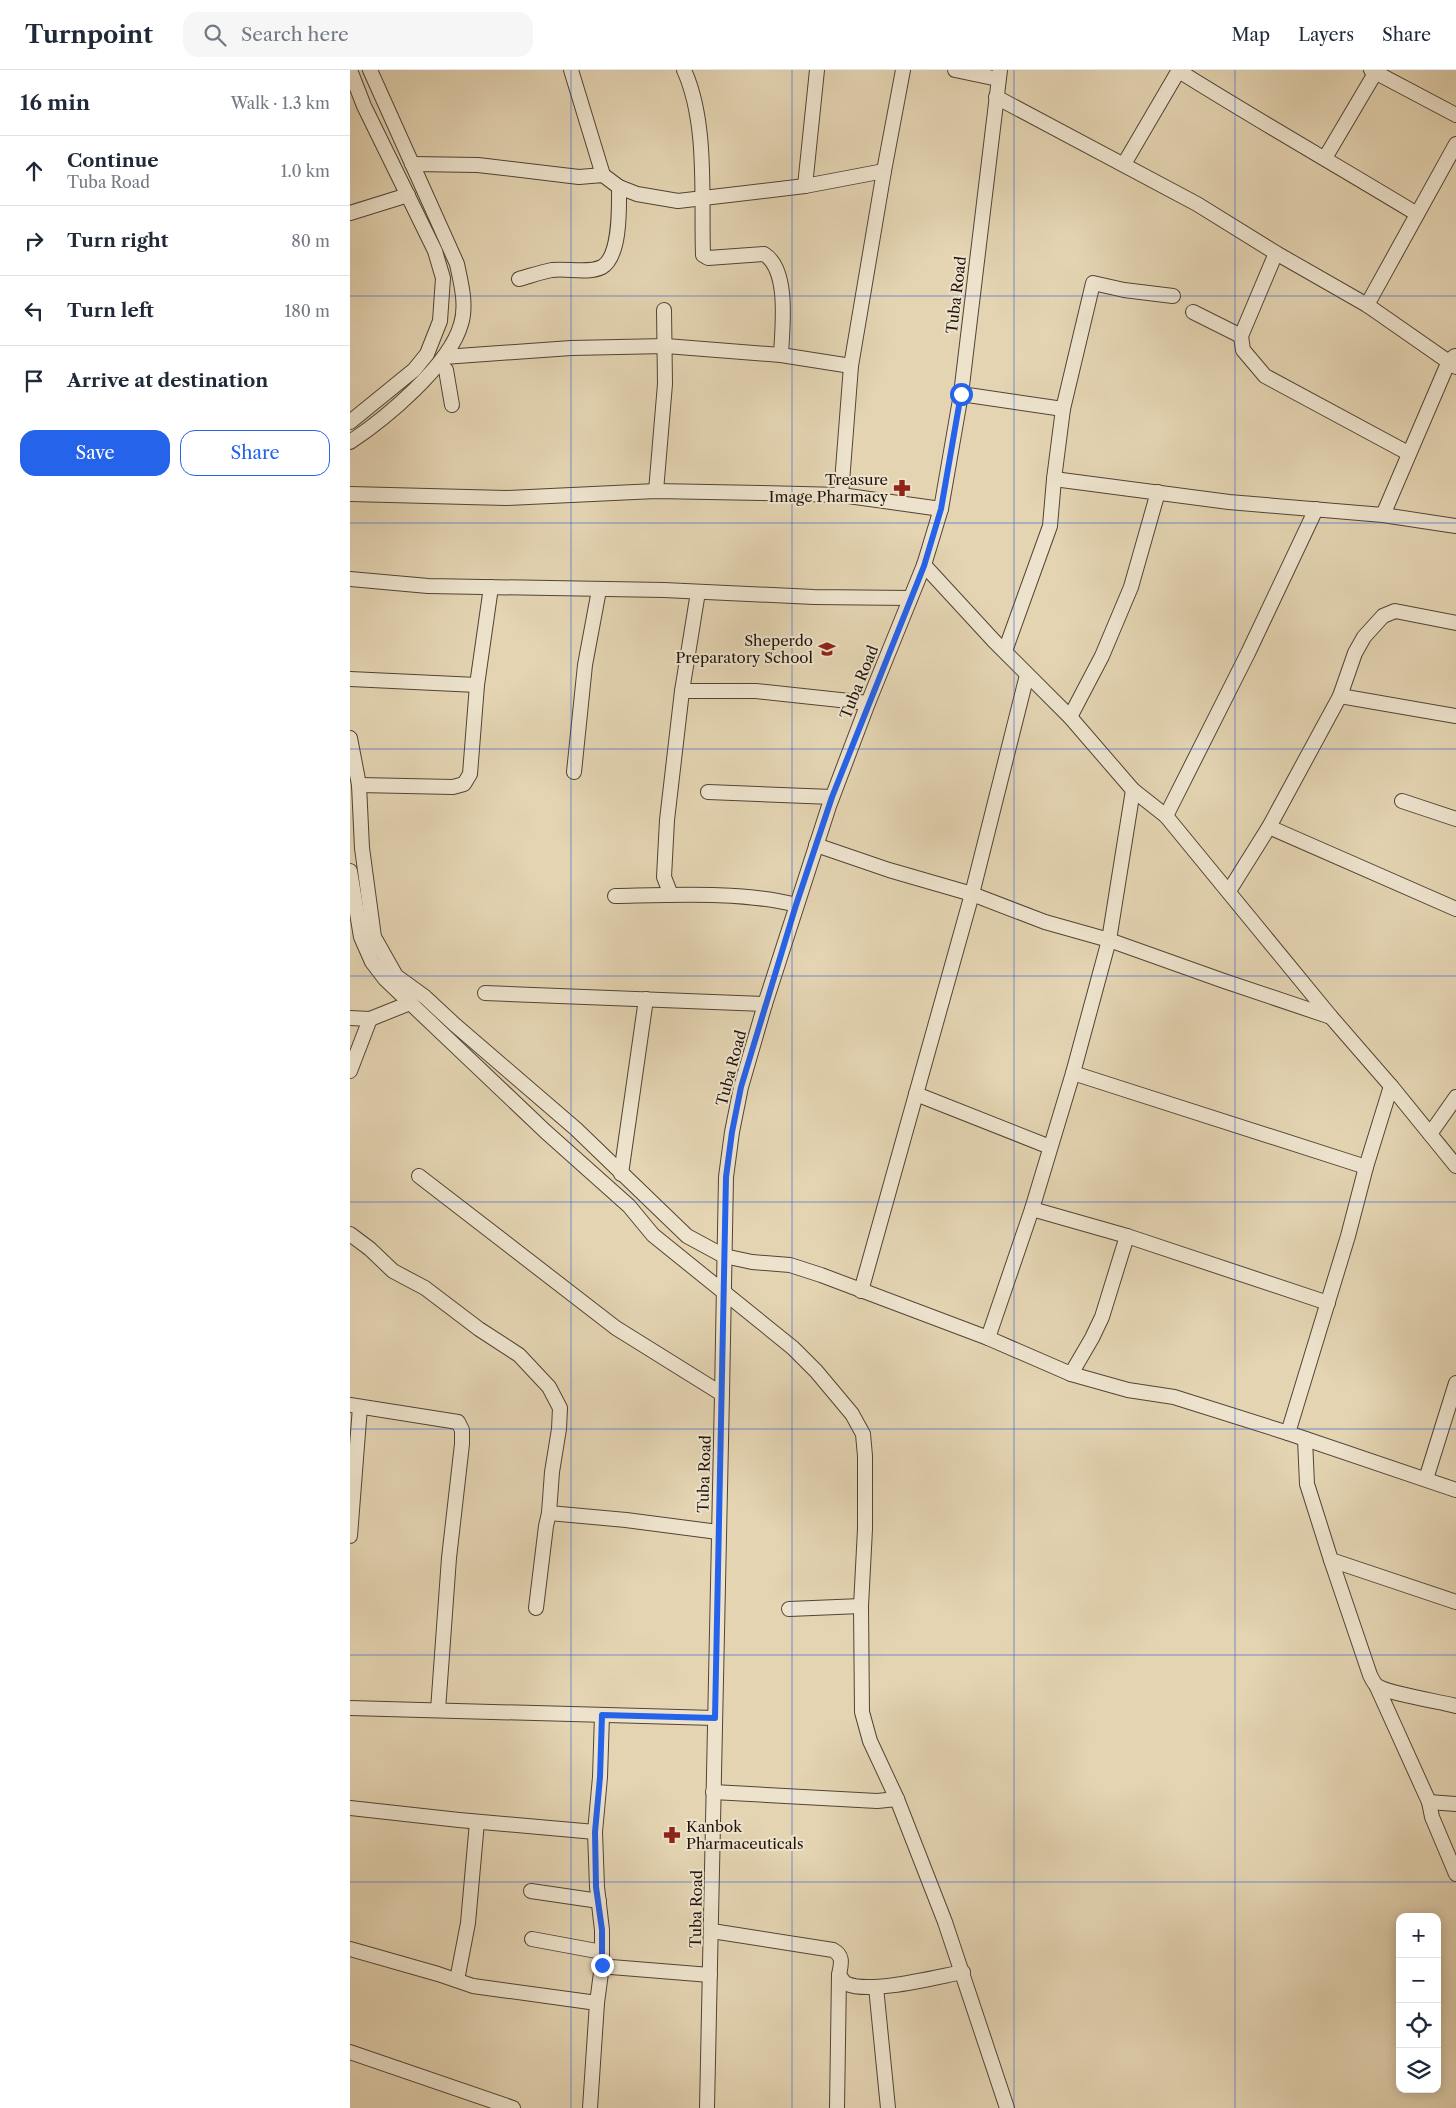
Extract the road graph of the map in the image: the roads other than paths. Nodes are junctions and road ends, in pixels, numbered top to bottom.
1 (350, 70) edge
2 (370, 70) edge
3 (571, 70) edge
4 (684, 70) edge
5 (817, 70) edge
6 (903, 70) edge
7 (955, 70) edge
8 (1179, 70) edge
9 (1375, 71) edge
10 (999, 75) edge
11 (996, 97) junction
12 (357, 108) edge
13 (1456, 115) edge
14 (1454, 151) edge
15 (1325, 158) junction
16 (412, 164) junction
17 (1124, 164) junction
18 (884, 171) junction
19 (602, 175) junction
20 (804, 186) junction
21 (619, 187) junction
22 (408, 195) junction
23 (701, 197) junction
24 (350, 214) edge
25 (1417, 214) junction
26 (1276, 253) junction
27 (519, 279) dead end
28 (1173, 296) dead end
29 (1367, 305) junction
30 (664, 310) dead end
31 (1194, 312) dead end
32 (1241, 336) junction
33 (666, 346) junction
34 (781, 355) junction
35 (442, 360) junction
36 (1454, 361) edge
37 (851, 366) junction
38 (961, 394) junction
39 (452, 405) dead end
40 (1063, 409) junction
41 (350, 422) edge
42 (350, 442) edge
43 (1408, 454) junction
44 (1054, 479) junction
45 (656, 491) junction
46 (1158, 492) junction
47 (350, 494) edge
48 (841, 496) junction
49 (1316, 508) junction
50 (941, 509) junction
51 (1383, 516) junction
52 (1456, 526) edge
53 (924, 566) junction
54 (350, 579) edge
55 (491, 586) junction
56 (599, 590) junction
57 (698, 592) junction
58 (910, 598) junction
59 (1456, 623) edge
60 (1005, 651) junction
61 (1027, 675) junction
62 (350, 679) edge
63 (477, 685) junction
64 (682, 691) junction
65 (1340, 696) junction
66 (868, 703) junction
67 (1456, 716) edge
68 (1070, 718) junction
69 (350, 738) edge
70 (574, 772) dead end
71 (359, 785) junction
72 (1133, 790) junction
73 (708, 792) dead end
74 (832, 797) junction
75 (1402, 801) dead end
76 (1166, 816) junction
77 (1456, 819) edge
78 (1269, 827) junction
79 (816, 845) junction
80 (350, 871) edge
81 (1229, 891) junction
82 (972, 894) junction
83 (672, 895) junction
84 (615, 896) dead end
85 (796, 905) junction
86 (1456, 909) edge
87 (1109, 940) junction
88 (485, 993) dead end
89 (646, 999) junction
90 (410, 1003) junction
91 (765, 1004) junction
92 (1331, 1017) junction
93 (350, 1018) edge
94 (370, 1019) junction
95 (350, 1070) edge
96 (1073, 1073) junction
97 (1391, 1086) junction
98 (916, 1094) junction
99 (1456, 1097) edge
100 (1430, 1134) junction
101 (1050, 1147) junction
102 (1456, 1166) edge
103 (1366, 1167) junction
104 (621, 1174) junction
105 (419, 1176) dead end
106 (1032, 1209) junction
107 (350, 1234) edge
108 (1127, 1236) junction
109 (724, 1256) junction
110 (723, 1290) junction
111 (861, 1290) junction
112 (1328, 1303) junction
113 (988, 1338) junction
114 (1070, 1374) junction
115 (1456, 1383) edge
116 (722, 1394) junction
117 (355, 1406) edge
118 (1288, 1433) junction
119 (1304, 1439) junction
120 (1426, 1480) junction
121 (1456, 1490) edge
122 (549, 1513) junction
123 (718, 1532) junction
124 (350, 1536) edge
125 (1332, 1560) junction
126 (1456, 1602) edge
127 (861, 1606) junction
128 (536, 1608) dead end
129 (790, 1609) dead end
130 (1377, 1687) junction
131 (1456, 1706) edge
132 (350, 1708) edge
133 (438, 1710) junction
134 (602, 1715) junction
135 (715, 1718) junction
136 (713, 1792) junction
137 (897, 1799) junction
138 (1429, 1802) junction
139 (1456, 1804) edge
140 (350, 1808) edge
141 (477, 1822) junction
142 (595, 1832) junction
143 (1456, 1874) edge
144 (531, 1891) dead end
145 (599, 1901) junction
146 (712, 1931) junction
147 (532, 1939) dead end
148 (350, 1949) edge
149 (602, 1958) junction
150 (963, 1972) junction
151 (710, 1975) junction
152 (839, 1975) junction
153 (457, 1980) junction
154 (876, 1987) junction
155 (597, 2003) junction
156 (350, 2052) edge
157 (513, 2108) edge
158 (590, 2108) edge
159 (708, 2108) edge
160 (837, 2108) edge
161 (888, 2108) edge
162 (1007, 2108) edge

1 - 12 street
2 - 16 street
3 - 19 street
4 - 23 street
5 - 20 street
6 - 18 street
7 - 10 street
8 - 15 street
8 - 17 street
9 - 13 street
9 - 15 street
10 - 11 street, Tuba Road
11 - 17 street
11 - 38 street, Tuba Road
12 - 22 street
14 - 25 street
15 - 25 street
16 - 19 street
16 - 35 street
17 - 26 street
18 - 20 street
18 - 37 street
19 - 21 street
20 - 23 street
21 - 23 street
21 - 27 street
22 - 24 street
22 - 41 street
23 - 34 street
25 - 29 street
26 - 29 street
26 - 32 street
28 - 40 street
29 - 36 street
30 - 33 street
31 - 32 street
32 - 43 street
33 - 34 street
33 - 35 street
33 - 45 street
34 - 37 street
35 - 39 street
35 - 42 street
36 - 43 street
37 - 48 street
38 - 40 street
38 - 50 street, Tuba Road
40 - 44 street
43 - 51 street
44 - 46 street
44 - 60 street
45 - 47 street
45 - 48 street
46 - 49 street
46 - 68 street
48 - 50 street
49 - 51 street
49 - 76 street
50 - 53 street, Tuba Road
51 - 52 street
53 - 58 street, Tuba Road
53 - 60 street
54 - 55 street
55 - 56 street
55 - 63 street
56 - 57 street
56 - 70 street
57 - 58 street
57 - 64 street
58 - 66 street, Tuba Road
59 - 65 street
60 - 61 street
61 - 68 street
61 - 82 street
62 - 63 street
63 - 71 street
64 - 66 street
64 - 83 street
65 - 67 street
65 - 78 street
66 - 74 street, Tuba Road
68 - 72 street
69 - 71 street
71 - 104 street
72 - 76 street
72 - 87 street
73 - 74 street
74 - 79 street, Tuba Road
75 - 77 street
76 - 81 street
78 - 81 street
78 - 86 street
79 - 82 street
79 - 85 street, Tuba Road
80 - 90 street
81 - 92 street
82 - 87 street
82 - 98 street
83 - 84 street
83 - 85 street
85 - 91 street, Tuba Road
87 - 92 street
87 - 96 street
88 - 89 street
89 - 91 street
89 - 104 street
90 - 94 street
90 - 110 street
91 - 109 street, Tuba Road
92 - 97 street
93 - 94 street
94 - 95 street
96 - 101 street
96 - 103 street
97 - 100 street
97 - 103 street
98 - 101 street
98 - 111 street
99 - 100 street
100 - 102 street
101 - 106 street
103 - 112 street
104 - 109 street
105 - 116 street
106 - 108 street
106 - 113 street
107 - 122 street
108 - 112 street
108 - 114 street
109 - 110 street, Tuba Road
109 - 111 street
110 - 116 street, Tuba Road
110 - 127 street
111 - 113 street
112 - 118 street
113 - 114 street
114 - 118 street
115 - 120 street
116 - 123 street, Tuba Road
117 - 124 street
117 - 133 street
118 - 119 street
119 - 120 street
119 - 125 street
120 - 121 street
122 - 123 street
122 - 128 street
123 - 135 street, Tuba Road
125 - 126 street
125 - 130 street
127 - 129 street
127 - 137 street
130 - 131 street
130 - 138 street
132 - 133 street
133 - 134 street
134 - 135 street
134 - 142 street
135 - 136 street, Tuba Road
136 - 137 street
136 - 146 street, Tuba Road
137 - 150 street
138 - 139 street
138 - 143 street
140 - 141 street
141 - 142 street
141 - 153 street
142 - 145 street
144 - 145 street
145 - 149 street
146 - 151 street, Tuba Road
146 - 152 street
147 - 149 street
148 - 153 street
149 - 151 street
149 - 155 street
150 - 154 street
150 - 162 street
151 - 159 street, Tuba Road
152 - 154 street
152 - 160 street
153 - 155 street
154 - 161 street
155 - 158 street
156 - 157 street

